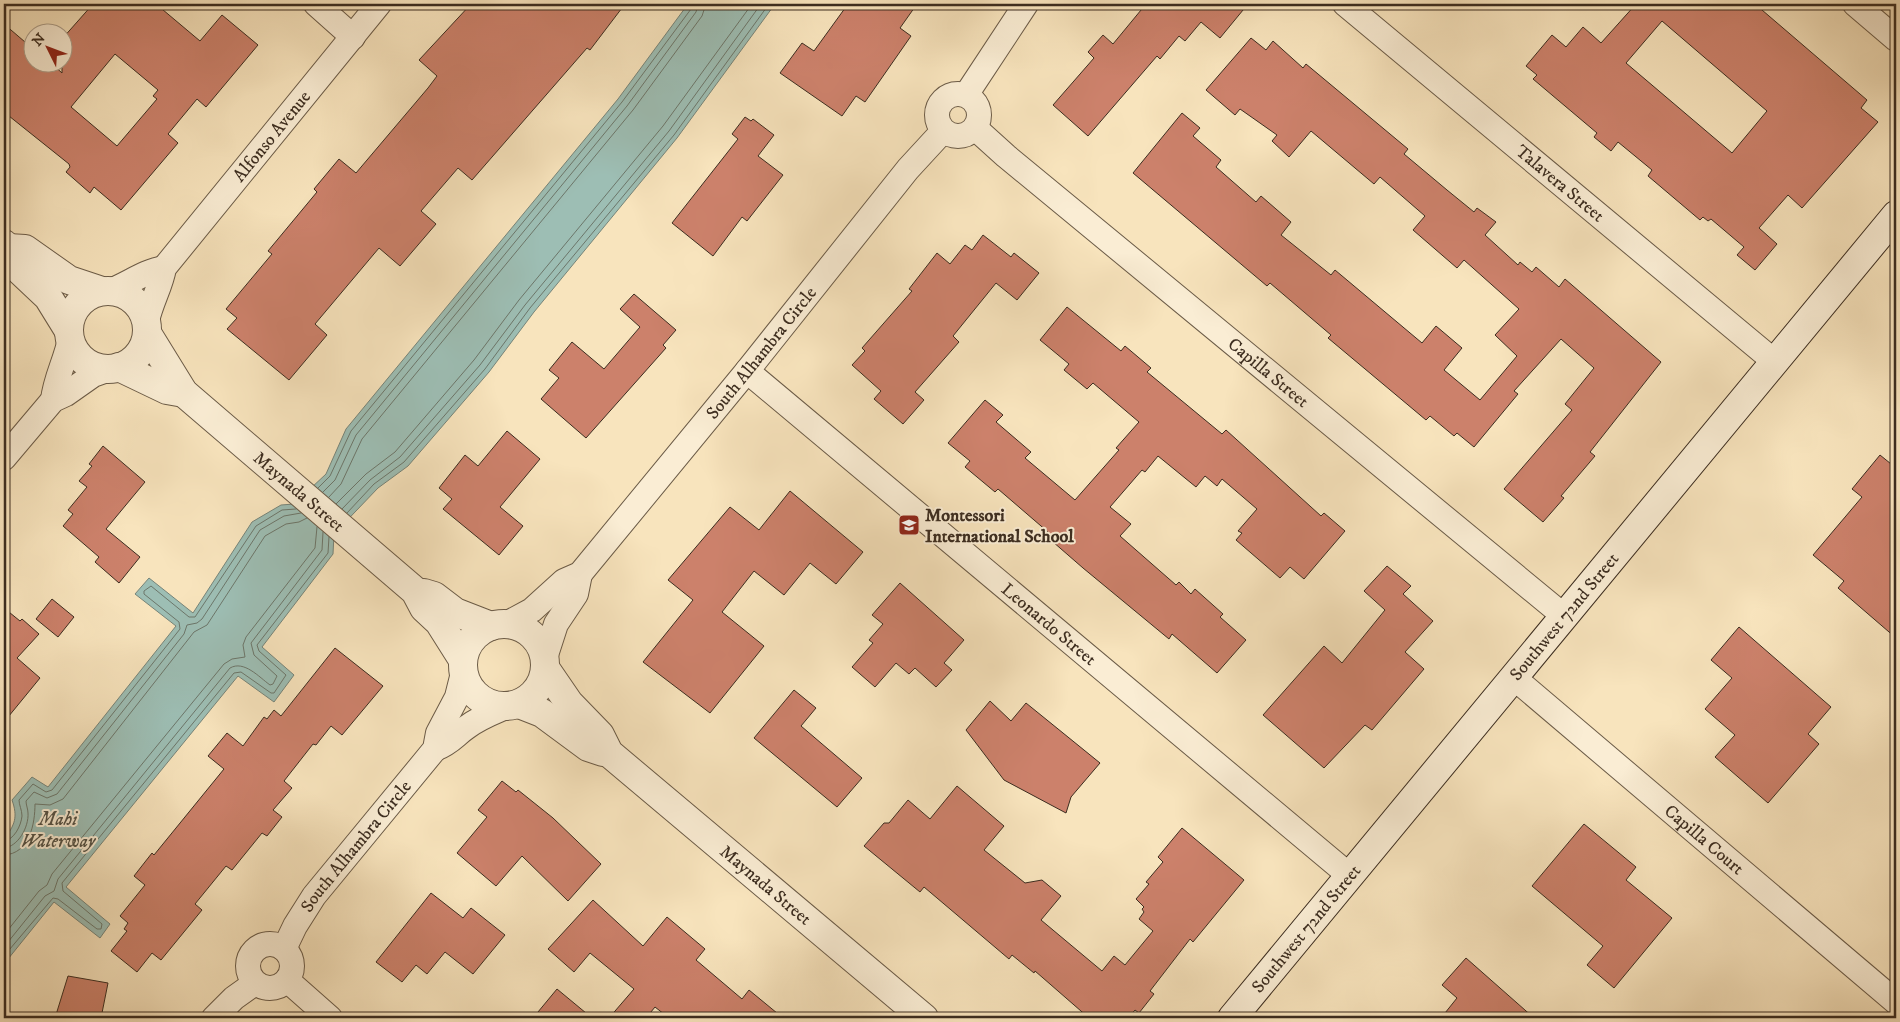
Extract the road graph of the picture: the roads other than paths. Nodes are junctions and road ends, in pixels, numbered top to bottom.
1 (316, 4) edge
2 (380, 4) edge
3 (1026, 4) edge
4 (1345, 4) edge
5 (1855, 4) edge
6 (353, 37) junction
7 (1896, 39) edge
8 (966, 95) junction
9 (975, 128) junction
10 (944, 131) junction
11 (1896, 215) edge
12 (6, 246) edge
13 (164, 268) junction
14 (106, 291) junction
15 (147, 327) junction
16 (70, 335) junction
17 (1775, 362) junction
18 (115, 368) junction
19 (747, 371) junction
20 (184, 394) junction
21 (53, 400) junction
22 (4, 458) edge
23 (580, 574) junction
24 (415, 591) junction
25 (1564, 616) junction
26 (499, 625) junction
27 (545, 663) junction
28 (463, 667) junction
29 (1514, 677) junction
30 (512, 705) junction
31 (435, 749) junction
32 (609, 753) junction
33 (1350, 876) junction
34 (284, 949) junction
35 (287, 980) junction
36 (255, 983) junction
37 (1896, 1002) edge
38 (214, 1018) edge
39 (330, 1018) edge
40 (924, 1018) edge
41 (1232, 1018) edge

1 - 6 street
2 - 6 street, Alfonso Avenue
3 - 8 street
4 - 17 street, Talavera Street
5 - 7 street
6 - 13 street, Alfonso Avenue
8 - 9 street
8 - 10 street
9 - 10 street
9 - 25 street, Capilla Street
10 - 19 street, South Alhambra Circle
11 - 17 street, Southwest 72nd Street
12 - 14 street
12 - 16 street
13 - 14 street
13 - 15 street, Alfonso Avenue
14 - 15 street
14 - 16 street
15 - 18 street
15 - 20 street, Maynada Street
16 - 18 street
16 - 21 street
17 - 25 street, Southwest 72nd Street
18 - 20 street, Maynada Street
18 - 21 street
19 - 23 street, South Alhambra Circle
19 - 33 street, Leonardo Street
20 - 24 street, Maynada Street
21 - 22 street
23 - 26 street, South Alhambra Circle
23 - 27 street, South Alhambra Circle
24 - 26 street, Maynada Street
24 - 28 street, Maynada Street
25 - 29 street, Southwest 72nd Street
26 - 27 street
26 - 28 street
27 - 30 street
27 - 32 street, Maynada Street
28 - 30 street
28 - 31 street, South Alhambra Circle
29 - 33 street, Southwest 72nd Street
29 - 37 street, Capilla Court
30 - 31 street, South Alhambra Circle
30 - 32 street, Maynada Street
31 - 34 street, South Alhambra Circle
32 - 40 street, Maynada Street
33 - 41 street, Southwest 72nd Street
34 - 35 street
34 - 36 street
35 - 36 street
35 - 39 street
36 - 38 street

